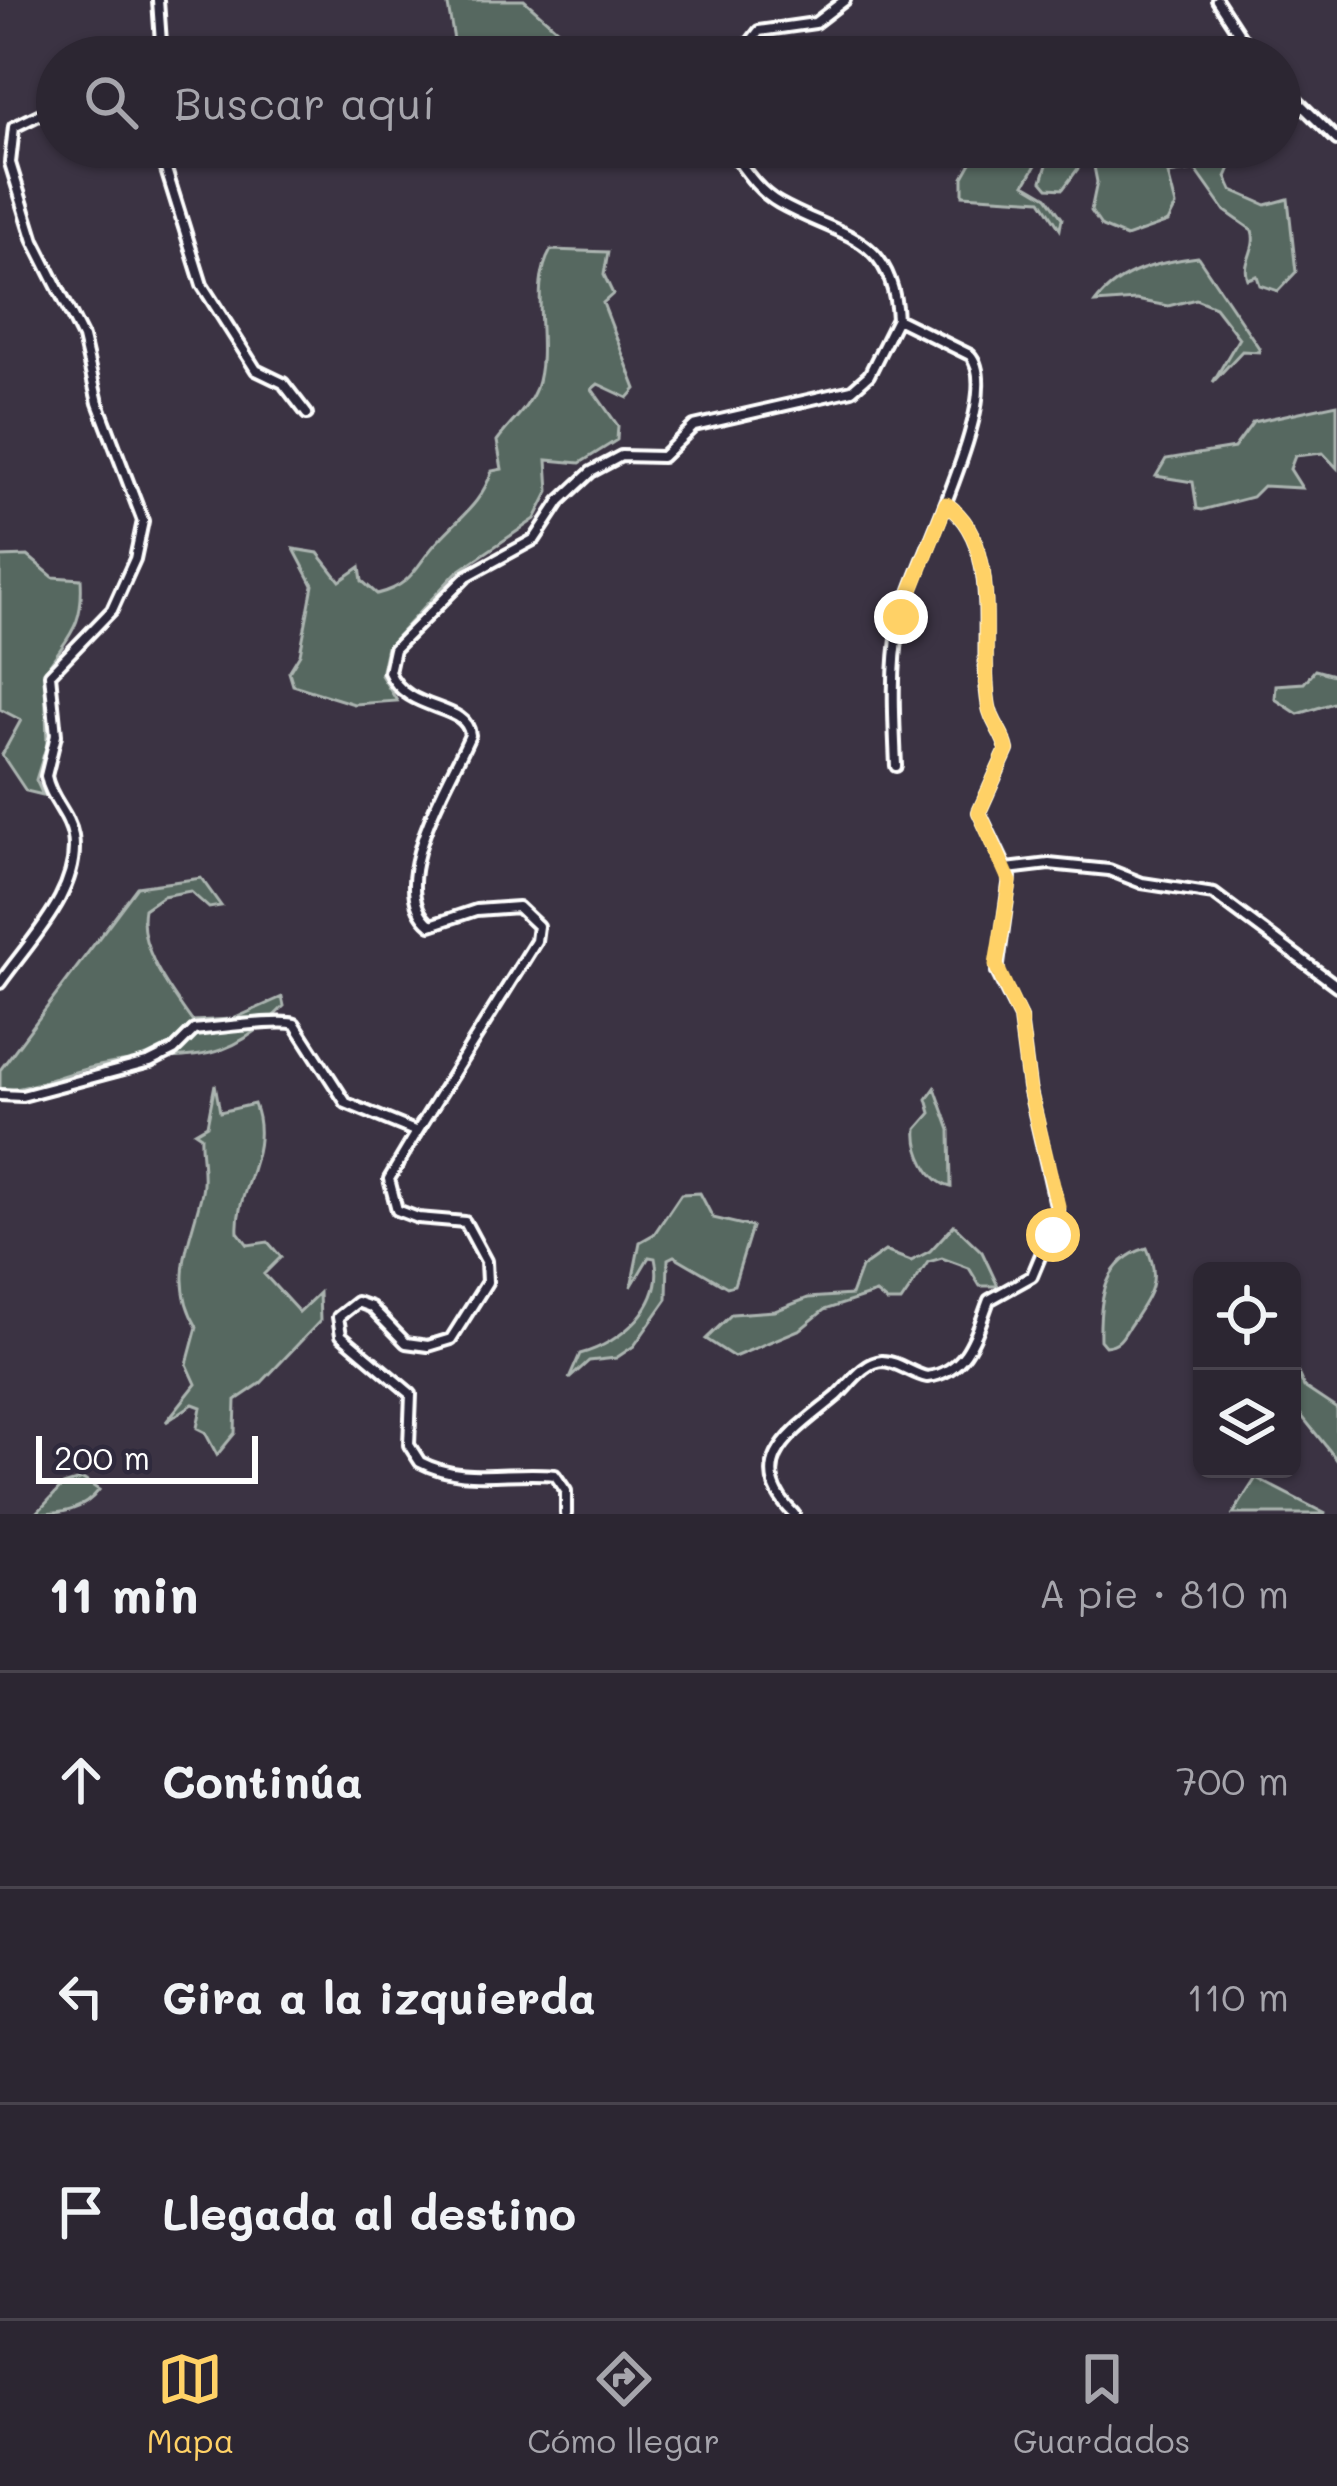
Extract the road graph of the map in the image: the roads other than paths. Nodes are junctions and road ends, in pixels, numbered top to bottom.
1 (158, 0) edge
2 (845, 0) edge
3 (1216, 0) edge
4 (161, 36) edge
5 (756, 36) edge
6 (1240, 36) edge
7 (1301, 105) edge
8 (36, 117) edge
9 (1337, 140) edge
10 (166, 168) edge
11 (744, 168) edge
12 (897, 319) junction
13 (307, 414) dead end
14 (946, 504) junction
15 (896, 766) dead end
16 (1007, 869) junction
17 (0, 983) edge
18 (1337, 986) edge
19 (0, 1095) edge
20 (417, 1132) junction
21 (566, 1514) edge
22 (794, 1514) edge

1 - 4 street
2 - 5 street
3 - 6 street
7 - 9 street
8 - 17 street
10 - 13 street
11 - 12 street
12 - 14 street
12 - 20 street
14 - 15 street
14 - 16 street
16 - 18 street
16 - 22 street
19 - 20 street
20 - 21 street

